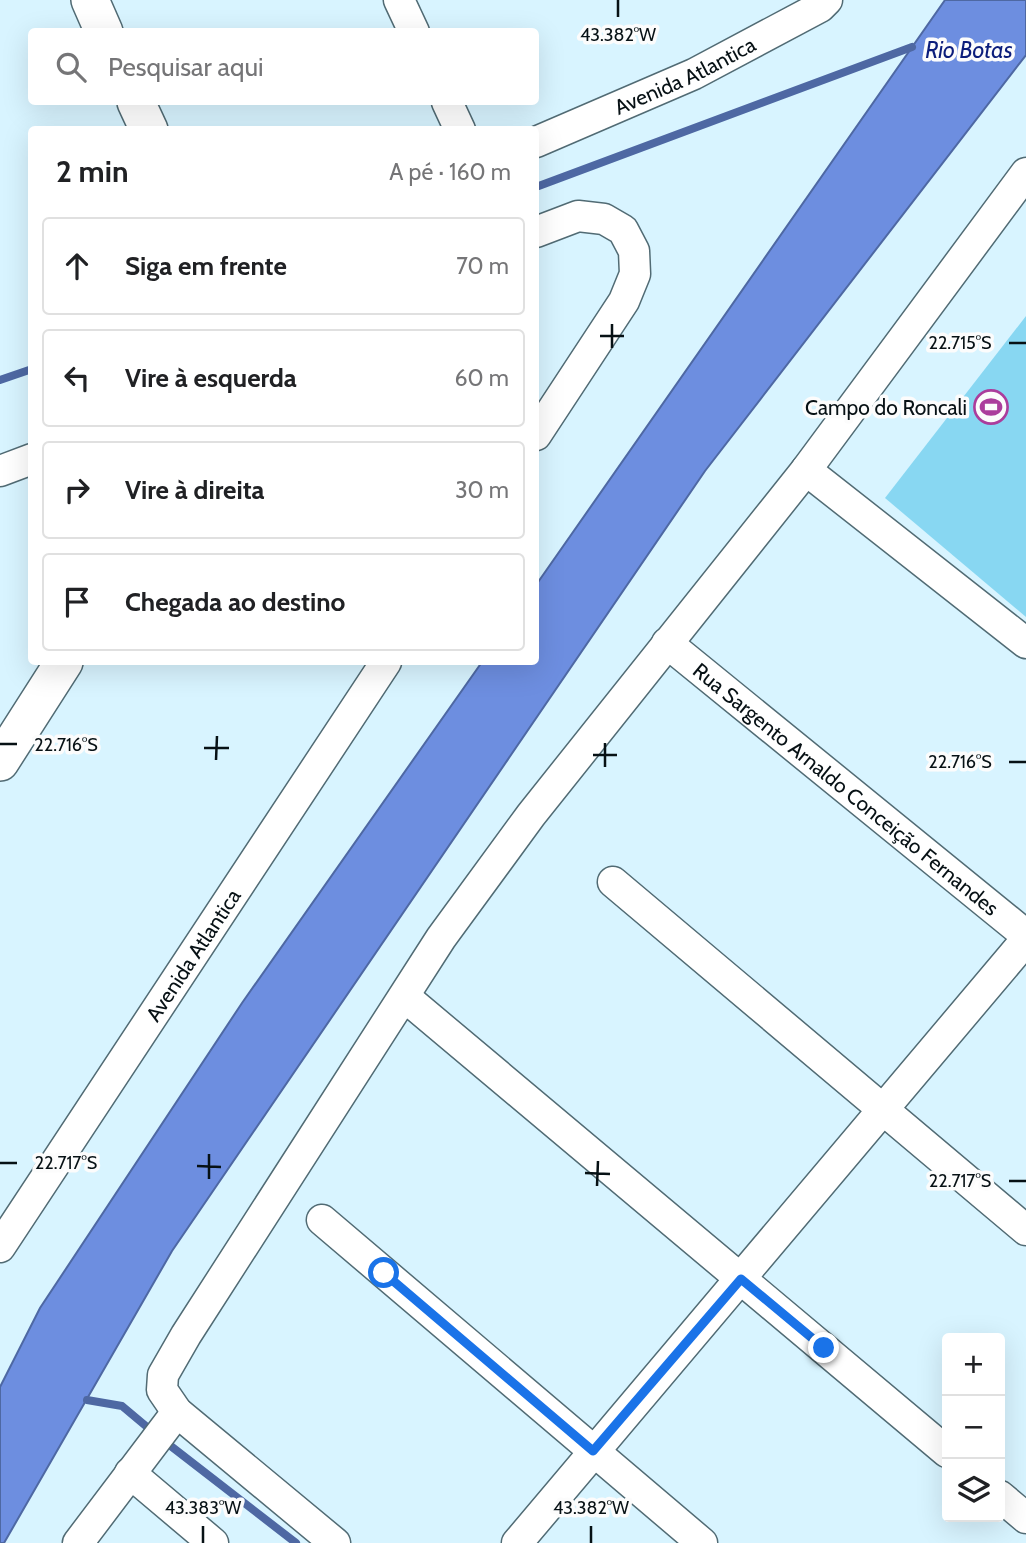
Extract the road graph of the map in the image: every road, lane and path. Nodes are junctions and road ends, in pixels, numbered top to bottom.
1 (90, 0) edge
2 (399, 0) edge
3 (821, 2) edge
4 (102, 28) edge
5 (412, 28) edge
6 (137, 105) edge
7 (448, 105) edge
8 (147, 126) edge
9 (458, 126) edge
10 (539, 141) edge
11 (1026, 173) edge
12 (539, 231) edge
13 (539, 430) edge
14 (28, 460) edge
15 (806, 470) junction
16 (0, 471) edge
17 (667, 643) junction
18 (1026, 643) edge
19 (62, 665) edge
20 (384, 665) edge
21 (0, 762) edge
22 (613, 882) dead end
23 (1026, 934) edge
24 (1026, 940) edge
25 (405, 997) junction
26 (882, 1110) junction
27 (322, 1220) dead end
28 (1026, 1230) edge
29 (0, 1247) edge
30 (741, 1279) junction
31 (170, 1419) junction
32 (942, 1448) edge
33 (593, 1451) junction
34 (135, 1465) junction
35 (1005, 1500) edge
36 (1026, 1518) edge
37 (78, 1543) edge
38 (214, 1543) edge
39 (335, 1543) edge
40 (517, 1543) edge
41 (702, 1543) edge

1 - 4 street
2 - 5 street
3 - 10 street, Avenida Atlantica
6 - 8 street
7 - 9 street
11 - 15 street
12 - 13 street
14 - 16 street
15 - 17 street
15 - 18 street
17 - 23 street, Rua Sargento Arnaldo Conceição Fernandes
17 - 25 street
19 - 21 street
20 - 29 street, Avenida Atlantica
22 - 26 street
24 - 26 street
25 - 30 street
25 - 31 street
26 - 28 street
26 - 30 street
27 - 33 street
30 - 32 street
30 - 33 street
31 - 34 street
31 - 39 street
33 - 40 street
33 - 41 street
34 - 37 street
34 - 38 street
35 - 36 street

